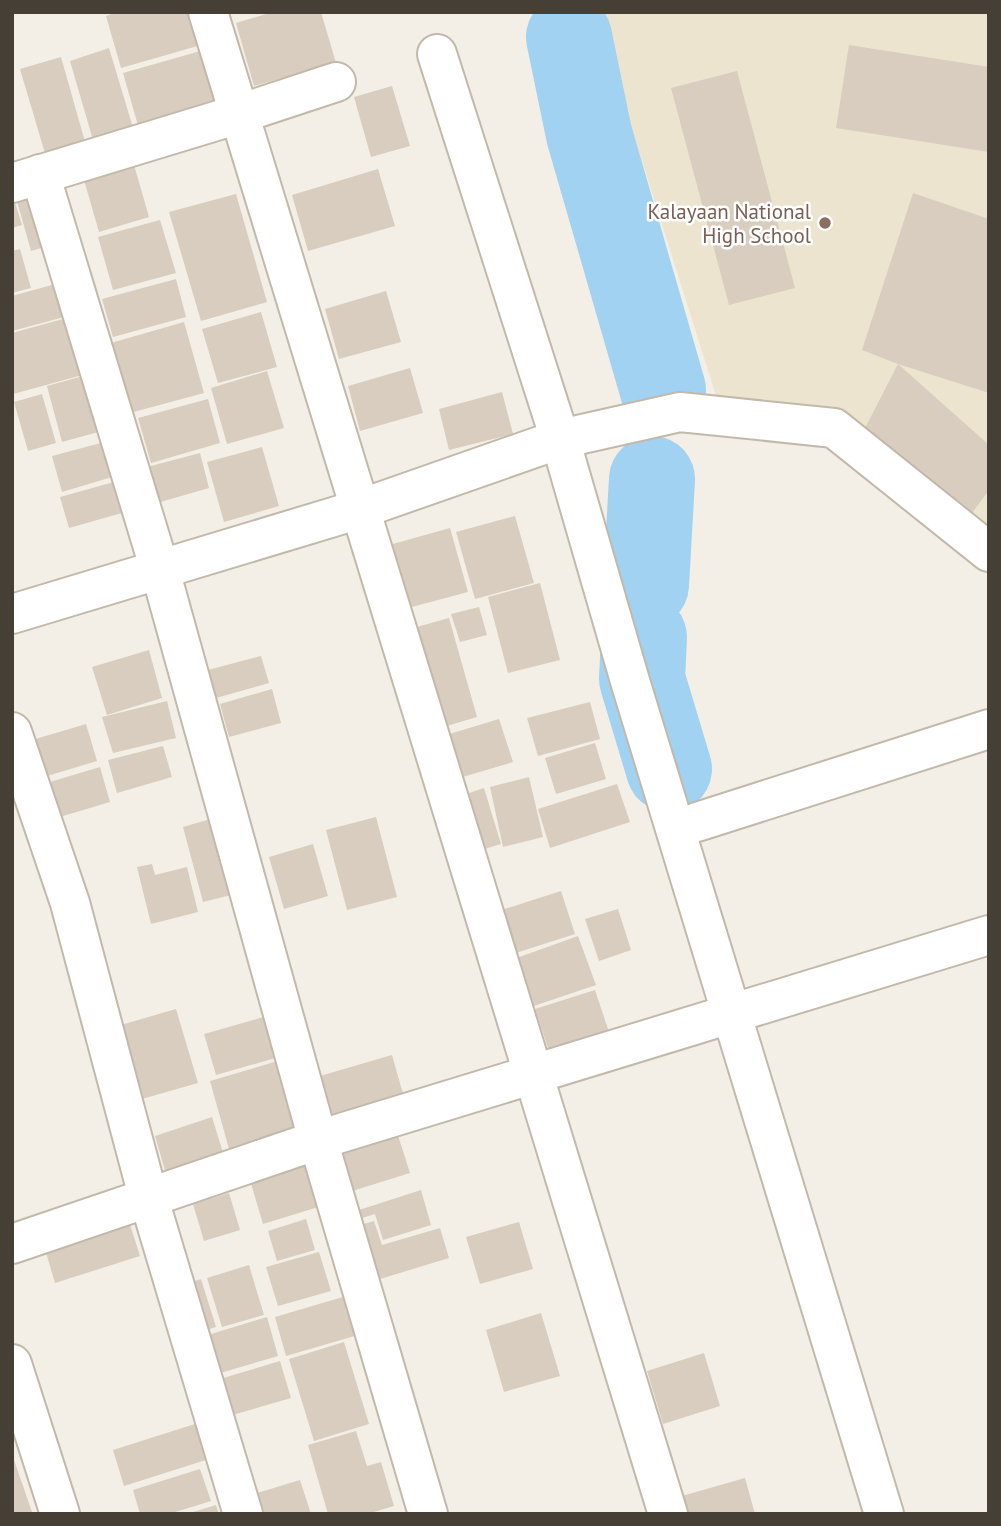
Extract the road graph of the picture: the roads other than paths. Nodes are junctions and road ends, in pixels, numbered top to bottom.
1 (208, 12) edge
2 (437, 54) dead end
3 (336, 82) dead end
4 (239, 114) junction
5 (26, 179) edge
6 (560, 439) junction
7 (360, 509) junction
8 (989, 552) edge
9 (160, 570) junction
10 (12, 614) edge
11 (989, 729) edge
12 (12, 732) edge
13 (697, 822) dead end
14 (989, 935) edge
15 (732, 1015) junction
16 (533, 1073) junction
17 (318, 1140) junction
18 (148, 1196) junction
19 (12, 1244) edge
20 (12, 1364) edge
21 (60, 1514) edge
22 (243, 1514) edge
23 (428, 1514) edge
24 (668, 1514) edge
25 (884, 1514) edge

1 - 4 street
2 - 6 street
3 - 4 street
4 - 5 street
4 - 7 street
5 - 9 street
6 - 7 street
6 - 8 street
6 - 15 street
7 - 9 street
7 - 16 street
9 - 10 street
9 - 17 street
11 - 13 street
12 - 18 street
14 - 15 street
15 - 16 street
15 - 25 street
16 - 17 street
16 - 24 street
17 - 18 street
17 - 23 street
18 - 19 street
18 - 22 street
20 - 21 street

